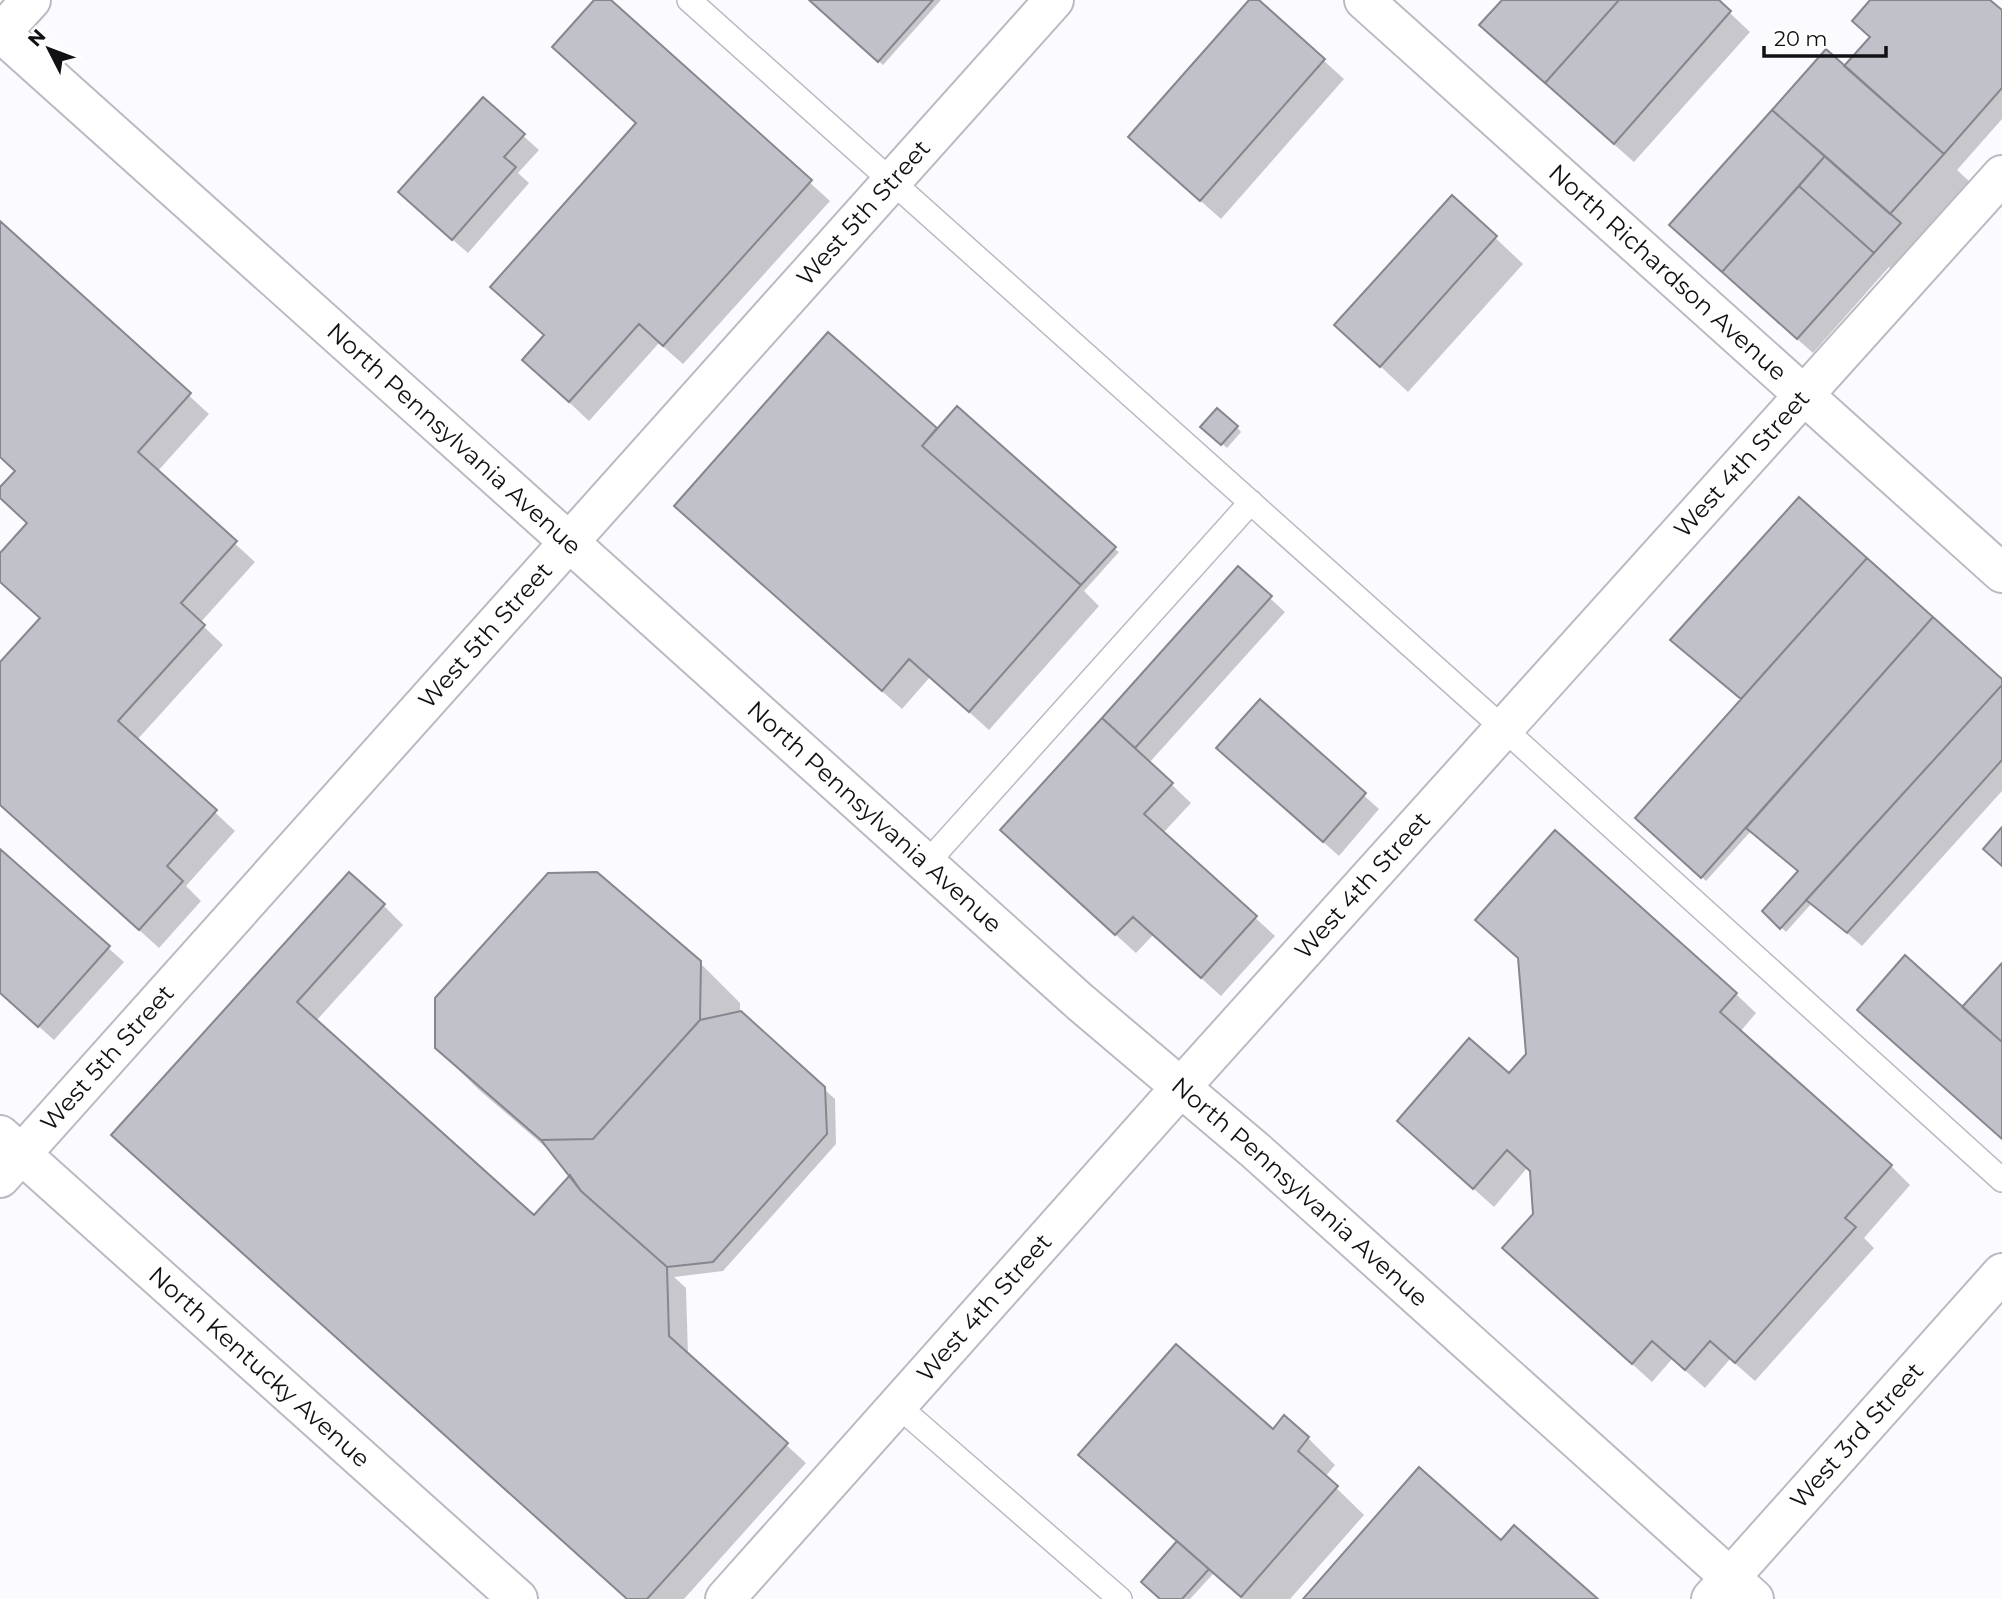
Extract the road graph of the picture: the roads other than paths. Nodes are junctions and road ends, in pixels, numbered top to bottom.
1 (31, 0) edge
2 (689, 0) edge
3 (1054, 0) edge
4 (1364, 0) edge
5 (0, 33) edge
6 (2002, 175) edge
7 (892, 181) junction
8 (1804, 396) junction
9 (1251, 502) junction
10 (569, 542) junction
11 (2002, 573) edge
12 (1504, 729) junction
13 (926, 864) junction
14 (1181, 1087) junction
15 (7, 1156) edge
16 (2002, 1180) edge
17 (2002, 1273) edge
18 (897, 1405) junction
19 (1732, 1592) edge
20 (519, 1599) edge
21 (725, 1599) edge
22 (1120, 1599) edge

1 - 5 street
2 - 7 lane
3 - 7 street, West 5th Street
4 - 8 street, North Richardson Avenue
5 - 10 street, North Pennsylvania Avenue
6 - 8 street, West 4th Street
7 - 9 lane
7 - 10 street, West 5th Street
8 - 11 street, North Richardson Avenue
8 - 12 street, West 4th Street
9 - 12 lane
9 - 13 lane
10 - 13 street, North Pennsylvania Avenue
10 - 15 street, West 5th Street
12 - 14 street, West 4th Street
12 - 16 lane
13 - 14 street, North Pennsylvania Avenue
14 - 18 street, West 4th Street
14 - 19 street, North Pennsylvania Avenue
15 - 20 street, North Kentucky Avenue
17 - 19 street, West 3rd Street
18 - 21 street, West 4th Street
18 - 22 lane

